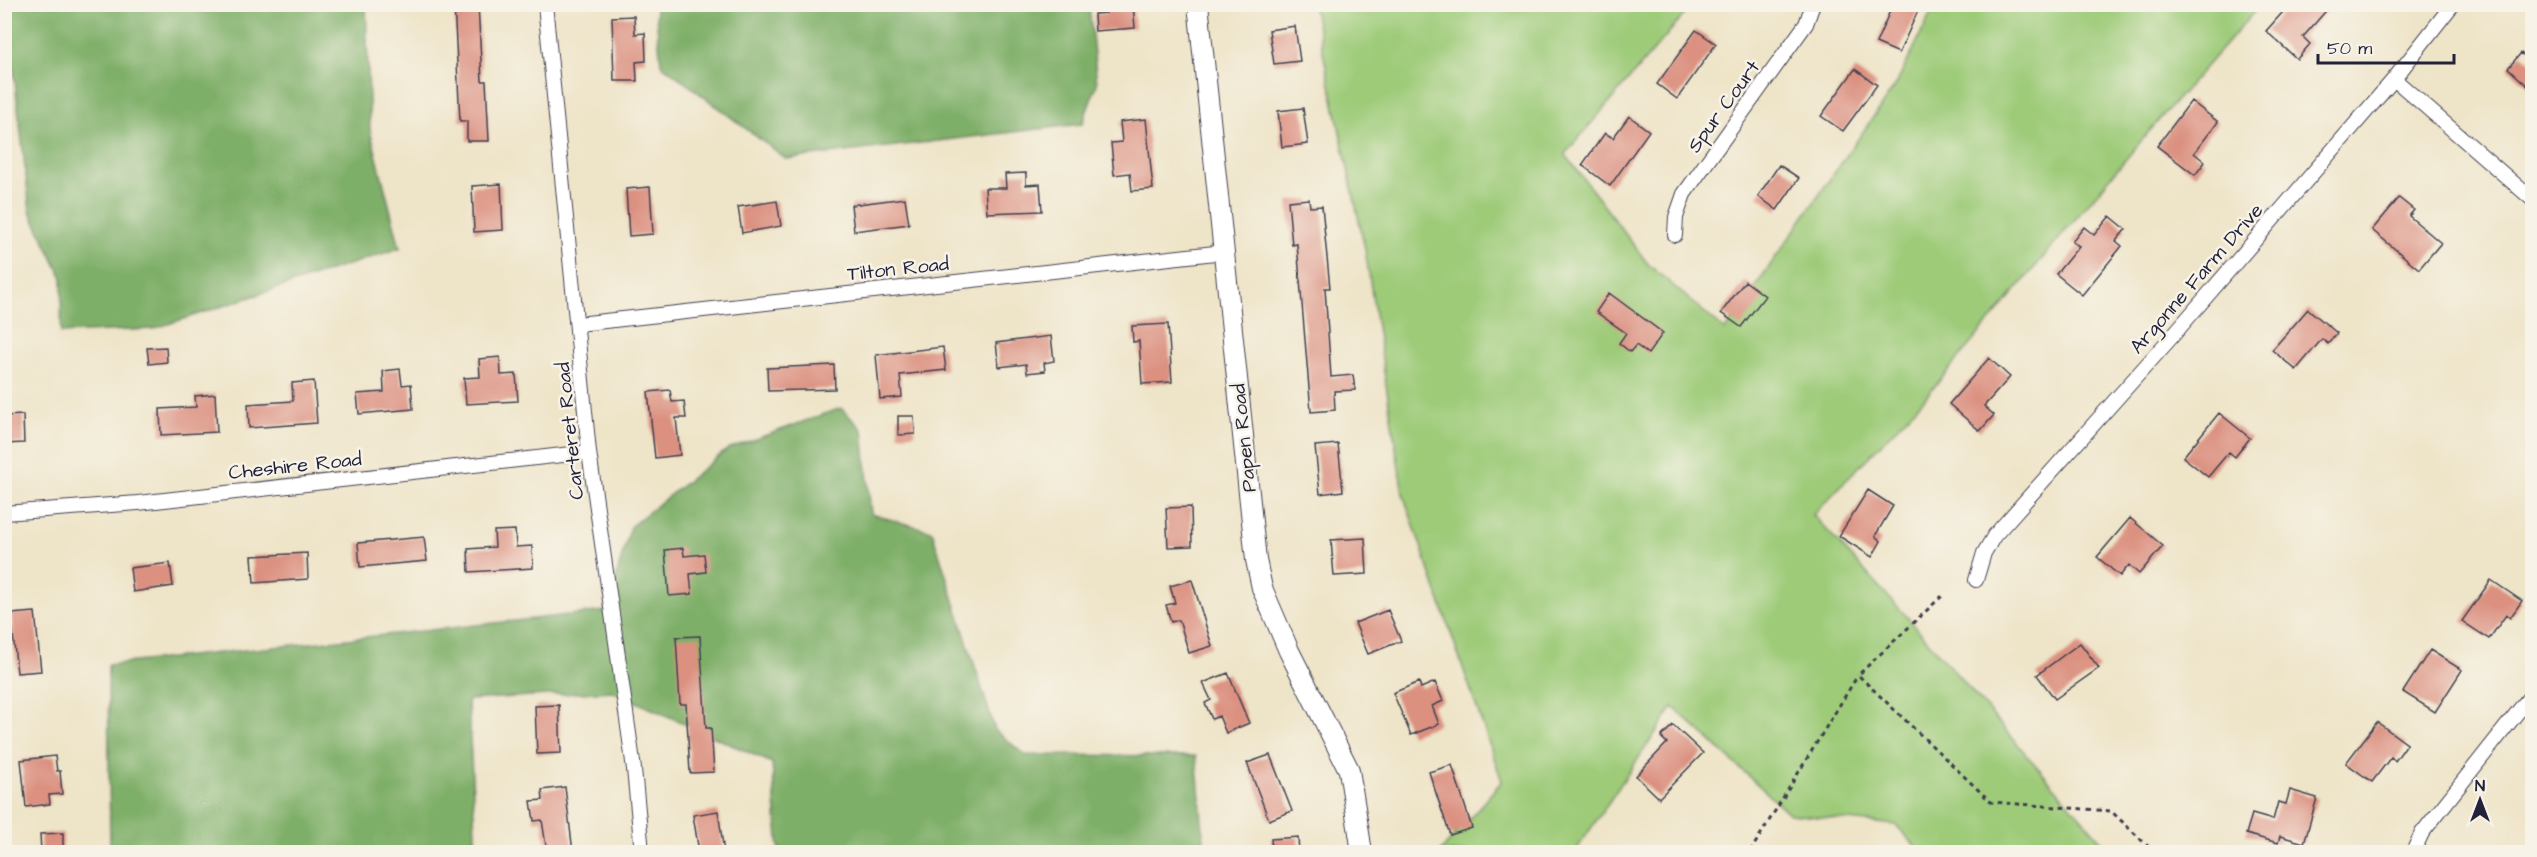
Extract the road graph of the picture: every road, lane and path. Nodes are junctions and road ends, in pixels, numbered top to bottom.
1 (545, 4) edge
2 (1198, 4) edge
3 (1813, 4) edge
4 (2453, 4) edge
5 (2394, 79) junction
6 (2532, 199) edge
7 (1675, 235) dead end
8 (1224, 252) junction
9 (578, 324) junction
10 (589, 452) junction
11 (4, 513) edge
12 (1976, 580) dead end
13 (1942, 596) dead end
14 (1858, 675) junction
15 (2532, 694) edge
16 (642, 852) edge
17 (1362, 852) edge
18 (1749, 852) edge
19 (2154, 852) edge
20 (2413, 852) edge

1 - 9 street, Carteret Road
2 - 8 street, Papen Road
3 - 7 street, Spur Court
4 - 5 street, Argonne Farm Drive
5 - 6 street
5 - 12 street, Argonne Farm Drive
8 - 9 street, Tilton Road
8 - 17 street, Papen Road
9 - 10 street, Carteret Road
10 - 11 street, Cheshire Road
10 - 16 street, Carteret Road
13 - 14 path
14 - 18 path
14 - 19 path
15 - 20 street

